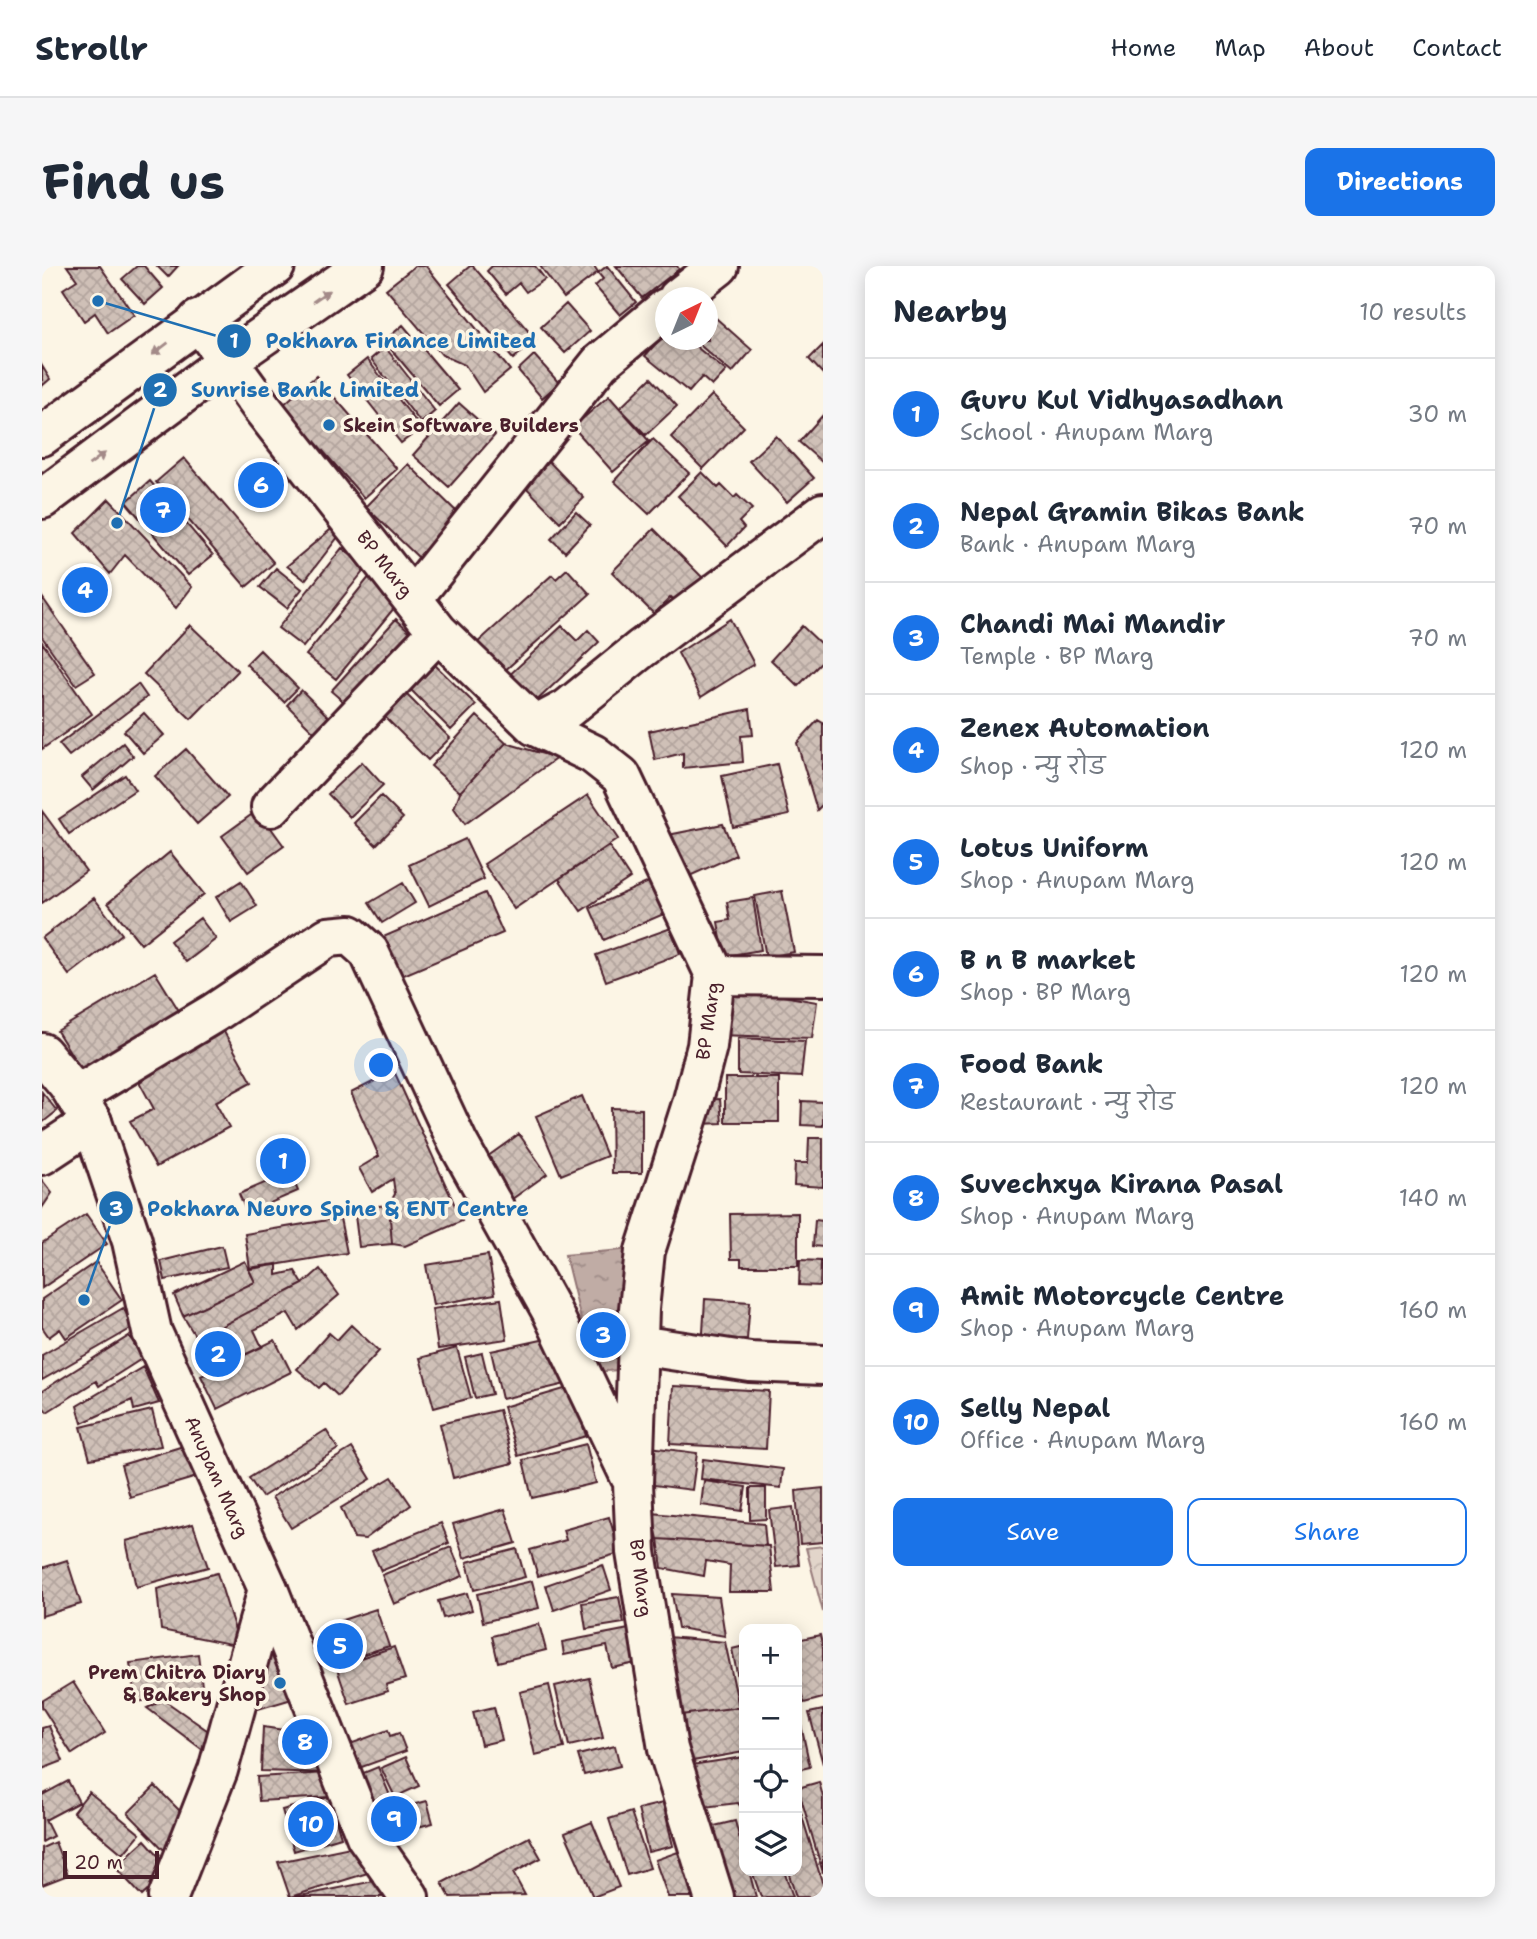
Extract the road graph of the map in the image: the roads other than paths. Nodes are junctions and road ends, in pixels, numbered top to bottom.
1 (275, 266) edge
2 (364, 266) edge
3 (719, 266) edge
4 (692, 287) edge
5 (655, 317) edge
6 (198, 320) junction
7 (227, 360) junction
8 (42, 436) edge
9 (42, 499) edge
10 (823, 513) edge
11 (412, 599) junction
12 (438, 632) junction
13 (535, 726) junction
14 (271, 807) dead end
15 (715, 975) junction
16 (823, 976) edge
17 (42, 1053) edge
18 (83, 1109) junction
19 (42, 1155) edge
20 (638, 1345) junction
21 (823, 1366) edge
22 (633, 1483) junction
23 (268, 1589) junction
24 (168, 1897) edge
25 (409, 1897) edge
26 (714, 1897) edge

1 - 6 street
7 -> 2 street
3 - 4 street
5 - 11 street
6 - 7 street, BP Marg
6 -> 8 street
9 -> 7 street
7 - 11 street, BP Marg
10 - 13 street
11 - 12 street, BP Marg
12 - 13 street, BP Marg
12 - 14 street
13 - 15 street, BP Marg
15 - 16 street
15 - 20 street, BP Marg
17 - 18 street, Anupam Marg
18 - 19 street
18 - 22 street
18 - 23 street, Anupam Marg
20 - 21 street
20 - 22 street, BP Marg
22 - 26 street, BP Marg
23 - 24 street
23 - 25 street, Anupam Marg

